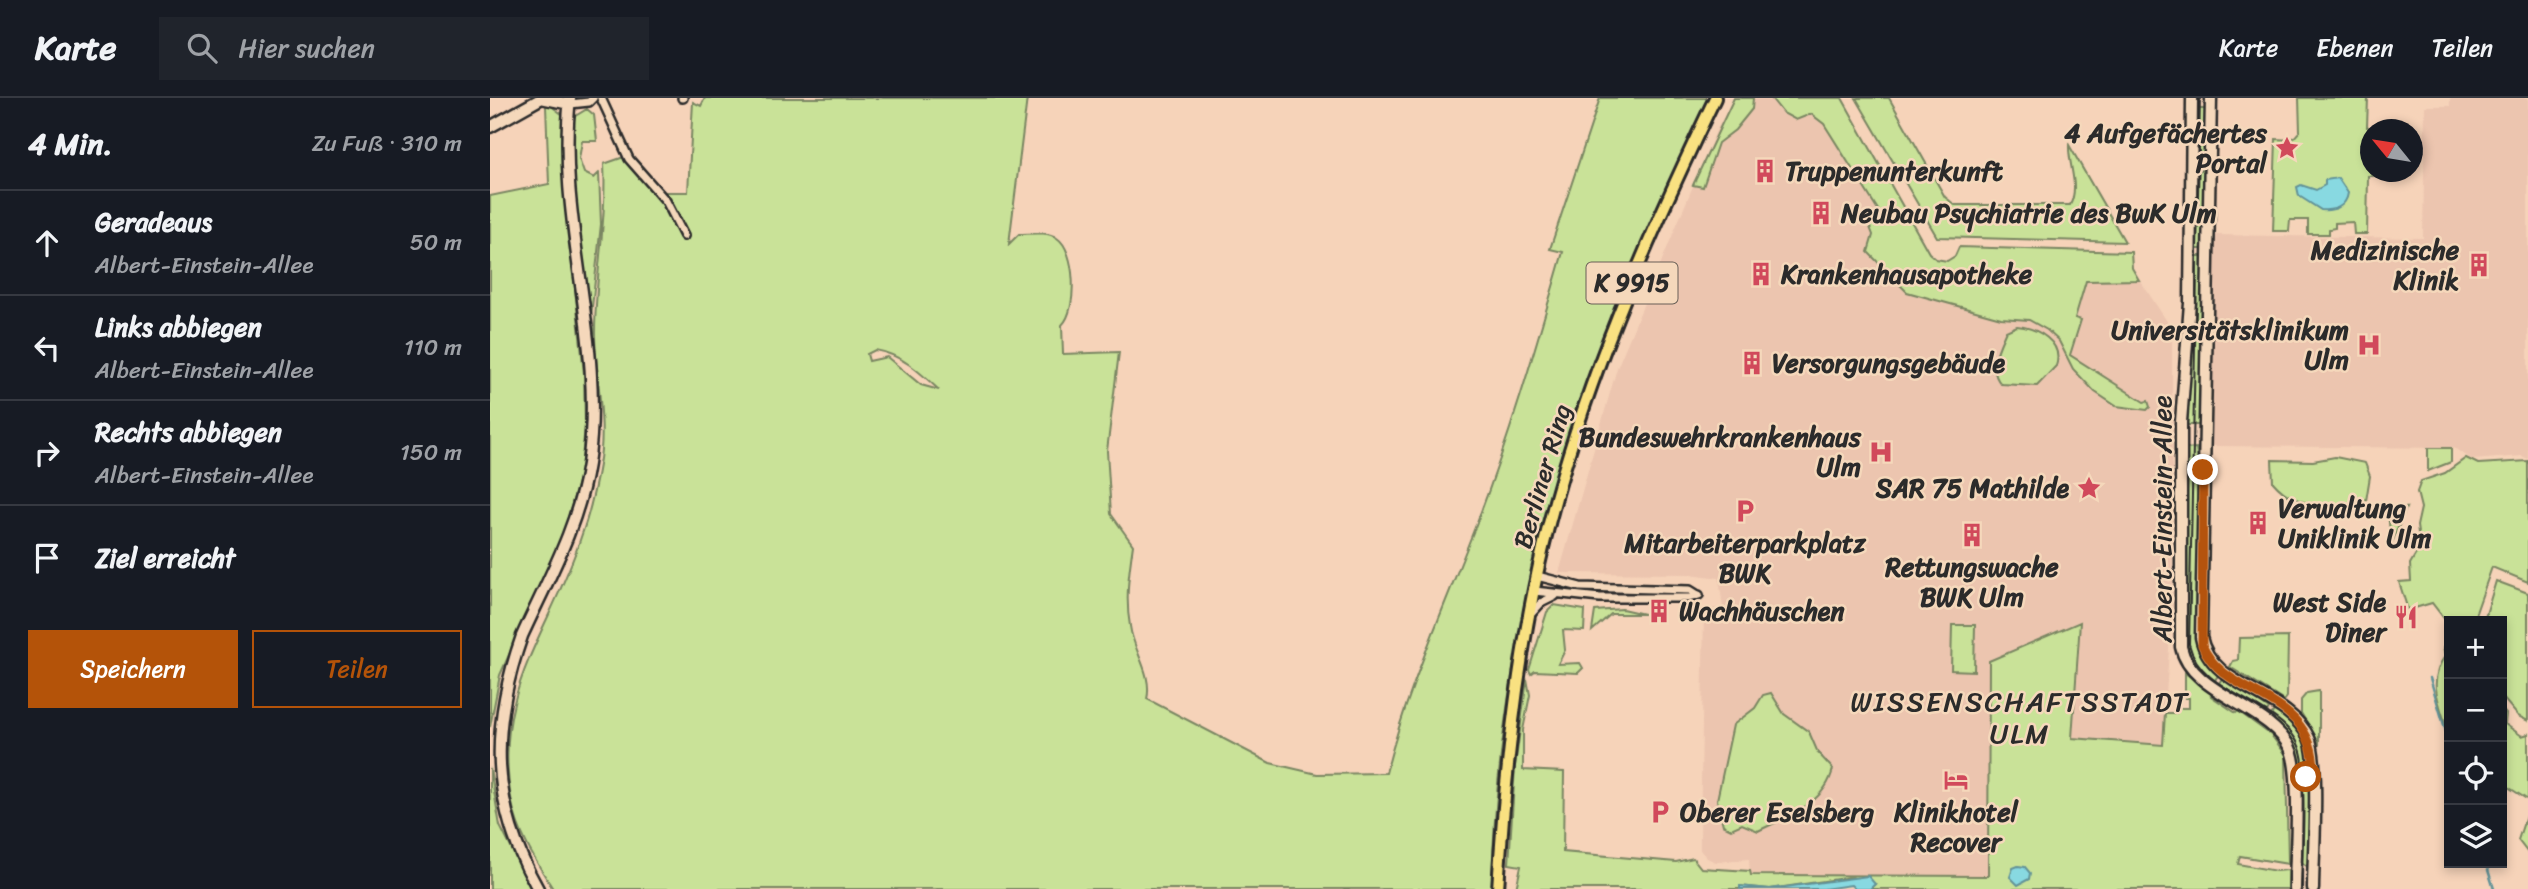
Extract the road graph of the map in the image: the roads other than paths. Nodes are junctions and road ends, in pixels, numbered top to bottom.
1 (542, 98) edge
2 (593, 98) edge
3 (601, 98) edge
4 (1715, 98) edge
5 (2192, 98) edge
6 (2211, 98) edge
7 (570, 101) edge
8 (490, 127) edge
9 (684, 236) dead end
10 (1537, 576) junction
11 (1534, 591) junction
12 (1556, 595) junction
13 (1529, 617) junction
14 (2295, 772) junction
15 (2314, 773) junction
16 (538, 889) edge
17 (1498, 889) edge
18 (2295, 889) edge
19 (2313, 889) edge

1 - 7 street
1 - 8 street
2 - 7 street
3 - 9 street
4 - 10 main road, Berliner Ring / K 9915
5 - 14 street, Albert-Einstein-Allee
6 - 15 street, Albert-Einstein-Allee
7 - 16 street
10 - 11 main road, Berliner Ring / K 9915
10 - 12 street
11 - 12 street
11 - 13 main road, Berliner Ring / K 9915
12 - 13 street
13 - 17 main road, Berliner Ring / K 9915
14 - 15 street
14 - 18 street, Albert-Einstein-Allee
15 - 19 street, Albert-Einstein-Allee

